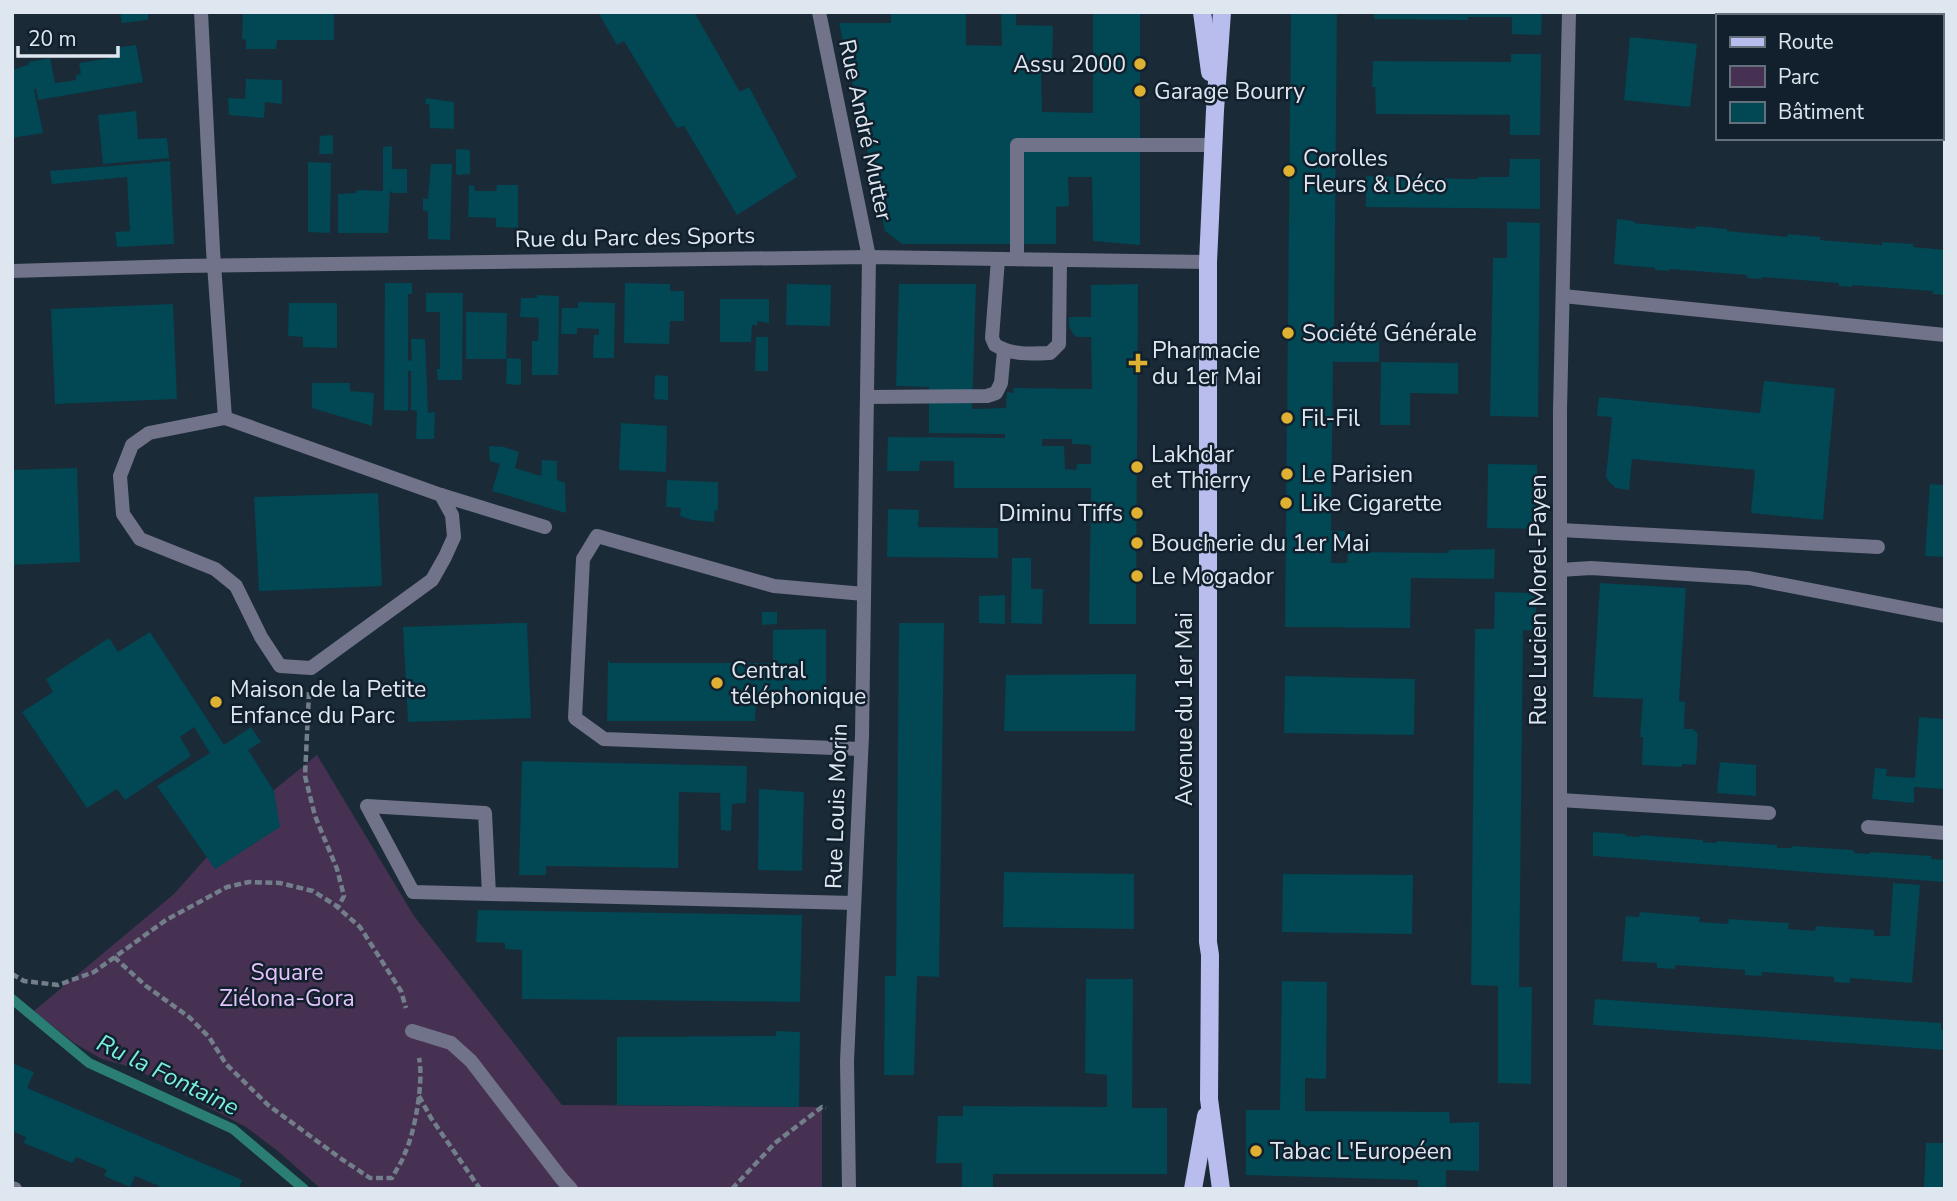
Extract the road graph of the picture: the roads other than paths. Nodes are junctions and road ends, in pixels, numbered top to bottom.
1 (201, 12) edge
2 (819, 12) edge
3 (1202, 12) edge
4 (1222, 12) edge
5 (1569, 12) edge
6 (1215, 110) junction
7 (1213, 145) junction
8 (869, 257) junction
9 (998, 259) junction
10 (1017, 259) junction
11 (1060, 260) junction
12 (1208, 262) junction
13 (215, 266) junction
14 (12, 271) edge
15 (1563, 296) junction
16 (1945, 335) edge
17 (1004, 351) junction
18 (867, 397) junction
19 (225, 418) junction
20 (441, 495) junction
21 (545, 527) dead end
22 (1560, 530) junction
23 (1878, 547) dead end
24 (1560, 570) junction
25 (864, 594) junction
26 (1945, 616) edge
27 (861, 749) junction
28 (1560, 800) junction
29 (1769, 813) dead end
30 (1868, 827) dead end
31 (1945, 833) edge
32 (489, 894) junction
33 (854, 903) junction
34 (412, 1031) road end
35 (1209, 1099) junction
36 (571, 1189) edge
37 (849, 1189) edge
38 (1194, 1189) edge
39 (1222, 1189) edge
40 (1560, 1189) edge

1 - 13 street
2 - 8 street, Rue André Mutter
3 - 6 main road, Avenue du 1er Mai
4 - 6 main road, Avenue du 1er Mai
5 - 15 street, Rue Lucien Morel-Payen
6 - 7 main road, Avenue du 1er Mai
7 - 10 street
7 - 12 main road, Avenue du 1er Mai
8 - 9 street, Rue du Parc des Sports
8 - 13 street, Rue du Parc des Sports
8 - 18 street, Rue Louis Morin
9 - 10 street, Rue du Parc des Sports
9 - 17 street
10 - 11 street, Rue du Parc des Sports
11 - 12 street, Rue du Parc des Sports
11 - 17 street
12 - 35 main road, Avenue du 1er Mai
13 - 14 street, Rue du Parc des Sports
13 - 19 street
15 - 16 street
15 - 22 street, Rue Lucien Morel-Payen
17 - 18 street
18 - 25 street, Rue Louis Morin
19 - 20 street
19 - 20 street
20 - 21 street
22 - 23 street
22 - 24 street, Rue Lucien Morel-Payen
24 - 26 street
24 - 28 street, Rue Lucien Morel-Payen
25 - 27 street, Rue Louis Morin
25 - 27 street
27 - 33 street, Rue Louis Morin
28 - 29 street
28 - 40 street, Rue Lucien Morel-Payen
30 - 31 street
32 - 32 street
32 - 33 street
33 - 37 street, Rue Louis Morin
34 - 36 street
35 - 38 main road, Avenue du 1er Mai
35 - 39 main road, Avenue du 1er Mai

